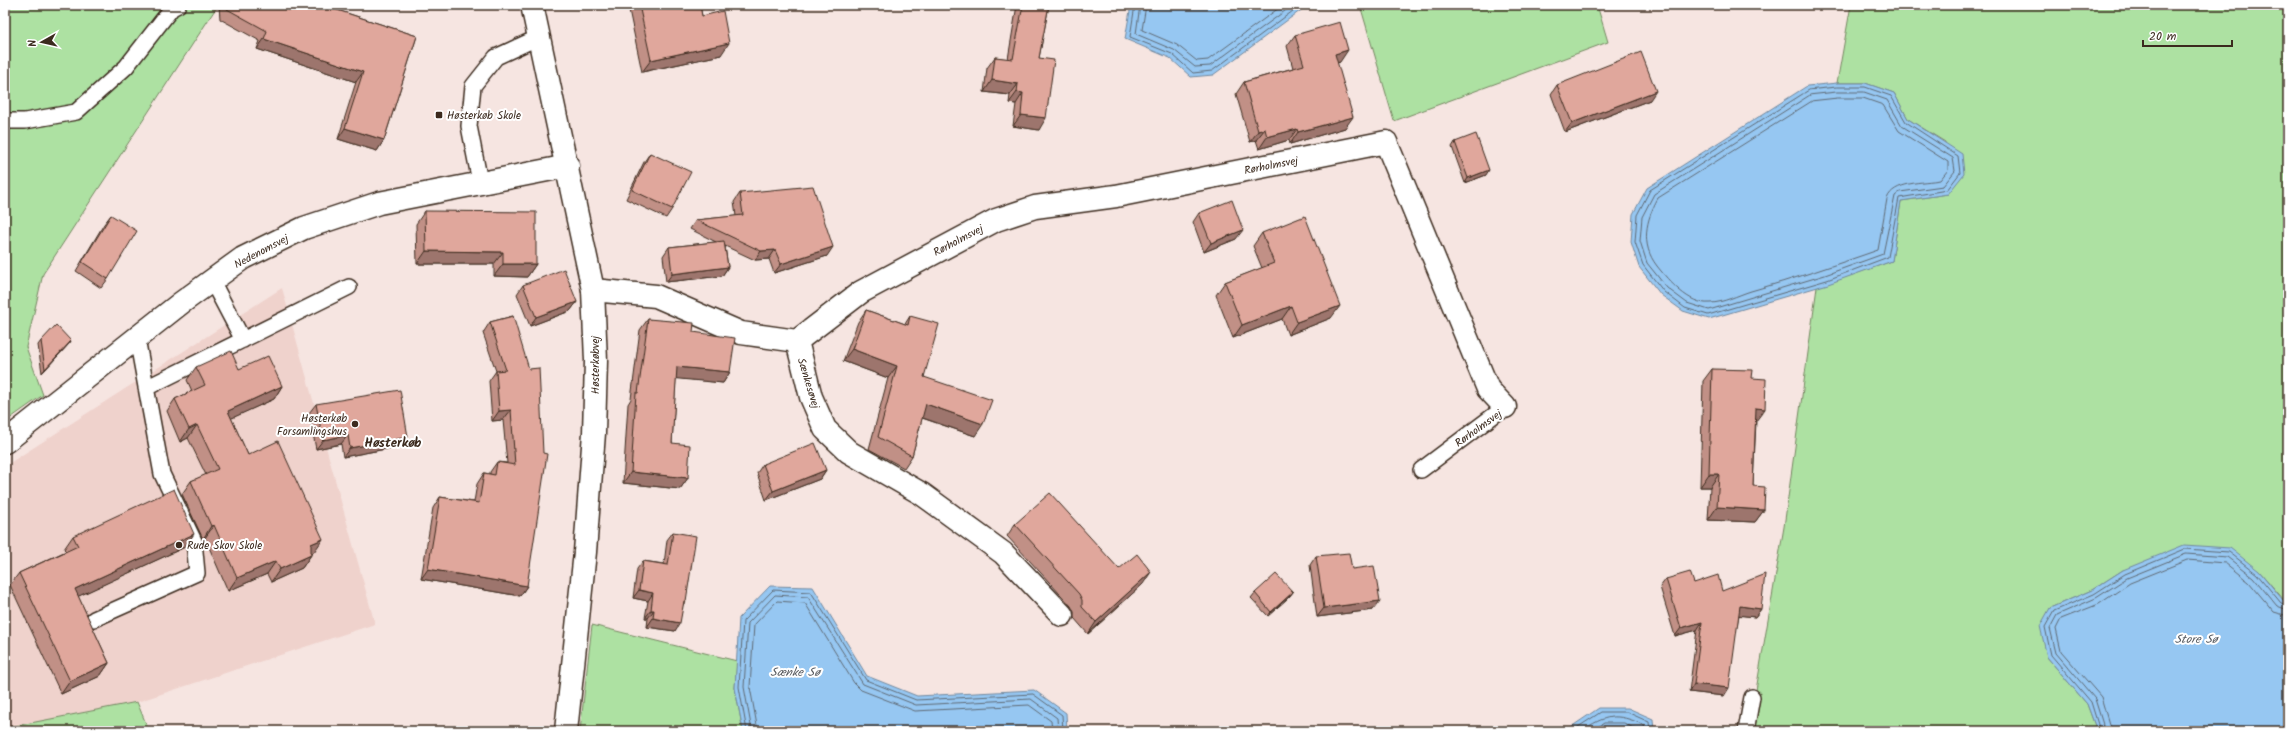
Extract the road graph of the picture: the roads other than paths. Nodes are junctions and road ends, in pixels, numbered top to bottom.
1 (178, 5) edge
2 (532, 5) edge
3 (538, 38) junction
4 (5, 121) edge
5 (568, 166) junction
6 (480, 182) junction
7 (212, 281) junction
8 (349, 287) dead end
9 (593, 290) junction
10 (137, 338) junction
11 (243, 340) junction
12 (797, 341) junction
13 (146, 388) junction
14 (1506, 407) joint
15 (5, 442) edge
16 (1421, 470) dead end
17 (1062, 615) dead end
18 (94, 619) dead end
19 (1752, 697) dead end
20 (566, 731) edge
21 (1746, 731) edge

1 - 4 lane
2 - 3 street, Høsterkøbvej
3 - 5 street, Høsterkøbvej
3 - 6 lane
5 - 6 street, Nedenomsvej
5 - 9 street, Høsterkøbvej
6 - 7 street, Nedenomsvej
7 - 10 street, Nedenomsvej
7 - 11 lane
8 - 11 lane
9 - 12 street
9 - 20 street, Høsterkøbvej
10 - 13 lane
10 - 15 street, Nedenomsvej
11 - 13 lane
12 - 14 street, Rørholmsvej
12 - 17 street, Sænkesøvej
13 - 18 lane
14 - 16 lane, Rørholmsvej
19 - 21 lane

